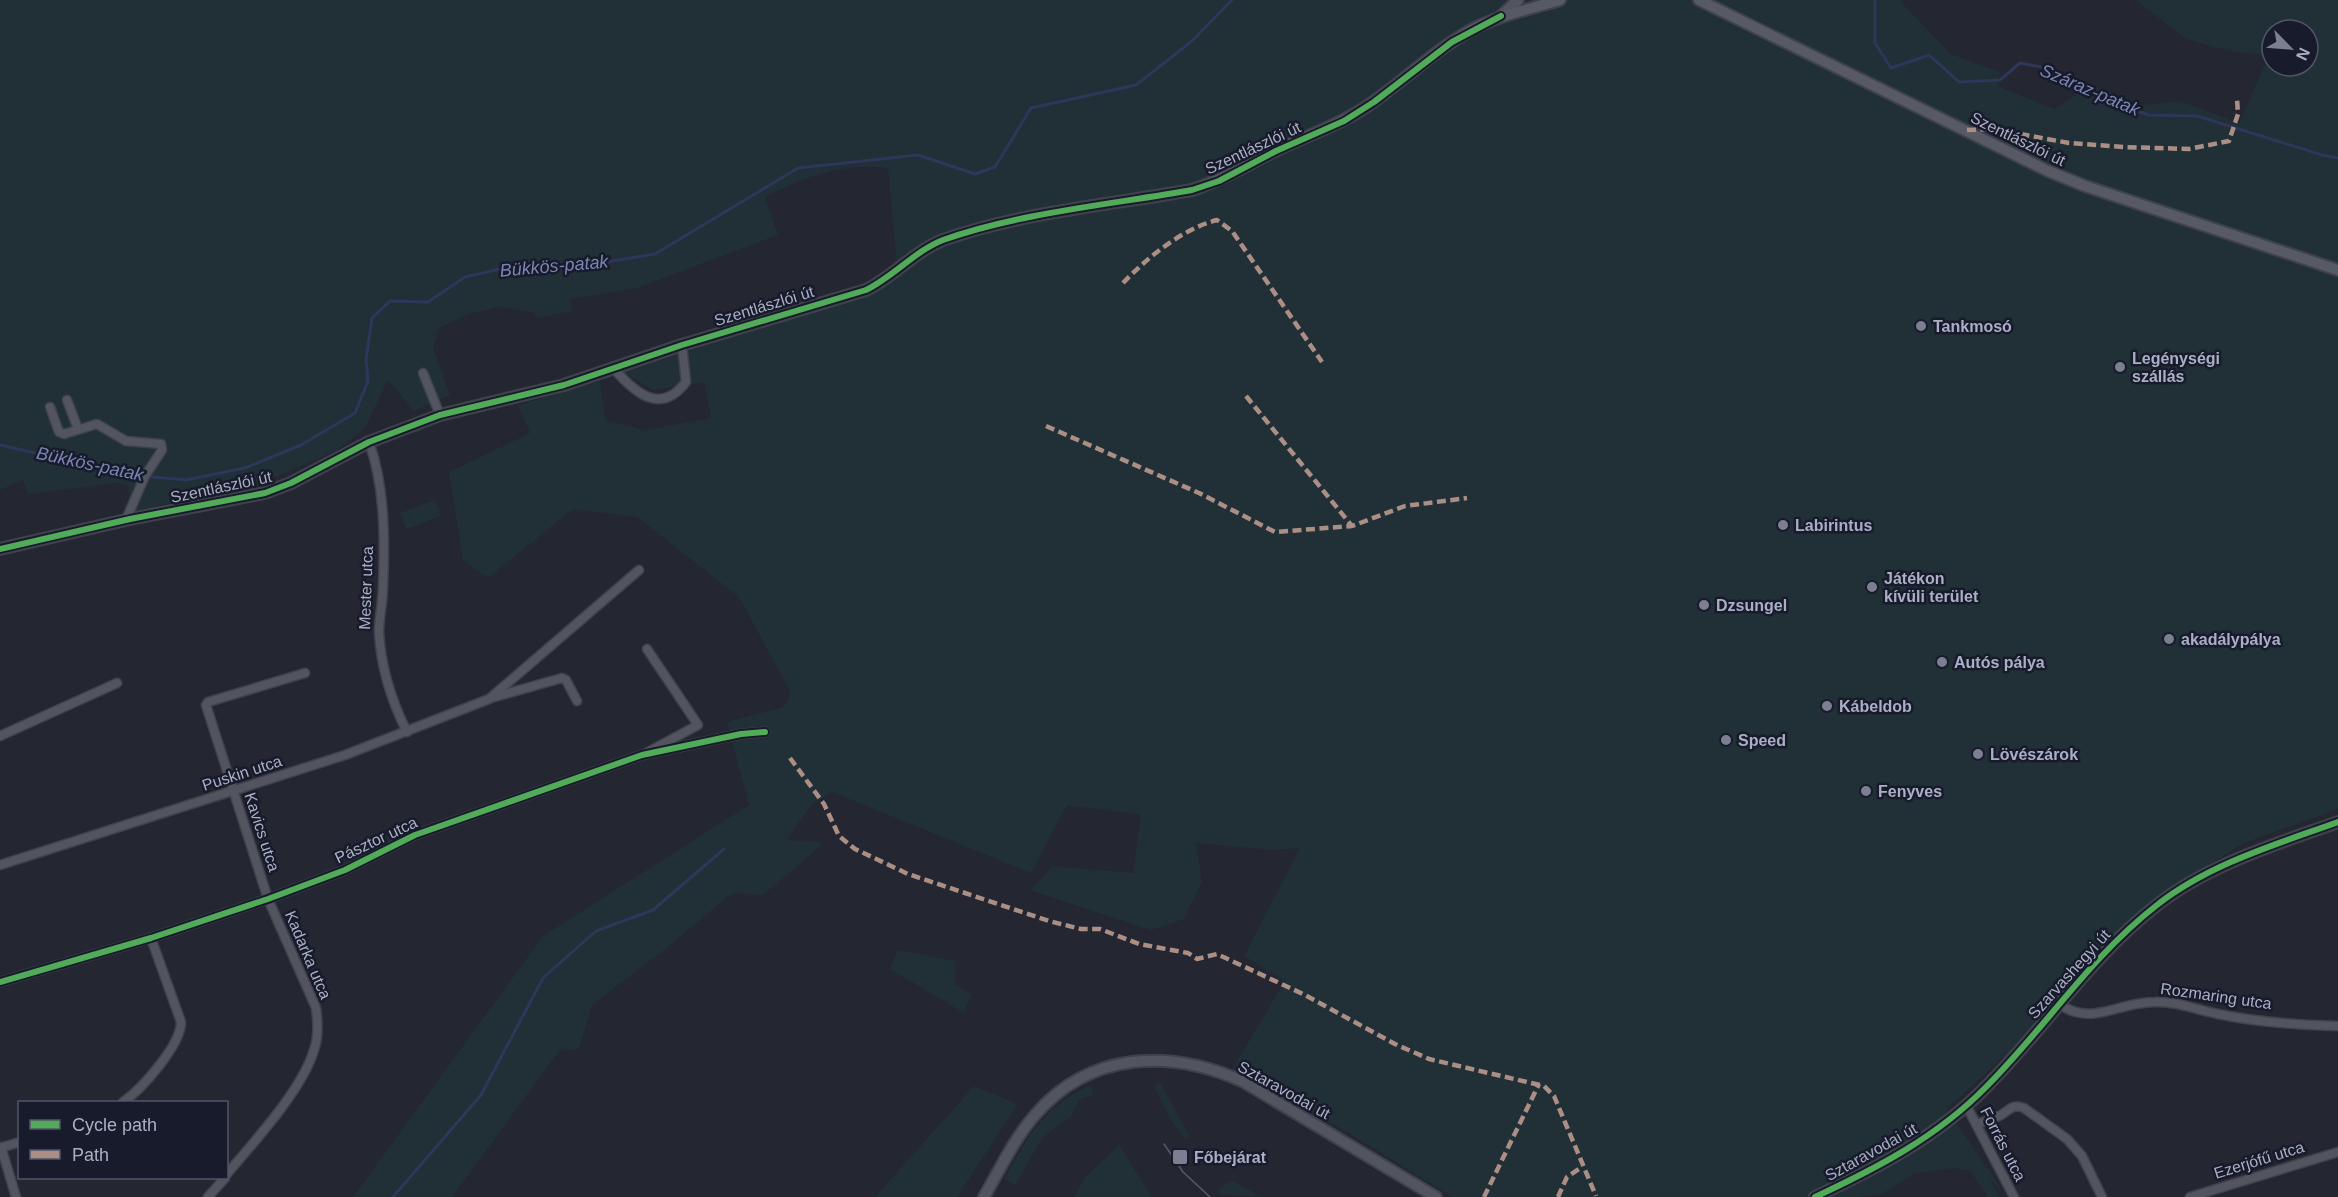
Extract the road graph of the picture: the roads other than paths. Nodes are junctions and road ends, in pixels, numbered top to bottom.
1 (1518, 0) edge
2 (1560, 0) edge
3 (1700, 0) edge
4 (1501, 16) junction
5 (2338, 270) edge
6 (682, 345) junction
7 (614, 369) junction
8 (423, 374) dead end
9 (67, 400) dead end
10 (50, 406) dead end
11 (440, 415) junction
12 (78, 429) junction
13 (369, 442) junction
14 (130, 519) junction
15 (0, 549) edge
16 (639, 570) dead end
17 (647, 649) dead end
18 (305, 673) dead end
19 (117, 683) dead end
20 (489, 699) junction
21 (577, 700) dead end
22 (407, 732) junction
23 (765, 732) dead end
24 (0, 736) edge
25 (642, 755) junction
26 (233, 792) junction
27 (2338, 822) edge
28 (0, 865) edge
29 (268, 899) junction
30 (151, 938) junction
31 (0, 982) edge
32 (2058, 1003) junction
33 (2338, 1026) edge
34 (124, 1101) edge
35 (1966, 1105) junction
36 (1976, 1125) junction
37 (18, 1143) edge
38 (0, 1148) edge
39 (2338, 1152) edge
40 (228, 1173) edge
41 (223, 1179) edge
42 (16, 1197) edge
43 (208, 1197) edge
44 (984, 1197) edge
45 (1436, 1197) edge
46 (1815, 1197) edge
47 (2014, 1197) edge
48 (2102, 1197) edge
49 (2190, 1197) edge

1 - 4 street
2 - 4 main road, Szentlászlói út
3 - 5 main road, Szentlászlói út
4 - 6 main road, Szentlászlói út
6 - 7 main road, Szentlászlói út
6 - 7 street
7 - 11 main road, Szentlászlói út
8 - 11 street
9 - 12 street
10 - 12 street
11 - 13 main road, Szentlászlói út
12 - 14 street
13 - 14 main road, Szentlászlói út
13 - 22 street, Mester utca
14 - 15 main road, Szentlászlói út
16 - 20 street, Puskin utca
17 - 25 street
18 - 26 street, Kavics utca
19 - 24 street
20 - 21 street, Puskin utca
20 - 22 street, Puskin utca
22 - 26 street, Puskin utca
23 - 25 street, Pásztor utca
25 - 29 street, Pásztor utca
26 - 28 street, Puskin utca
26 - 29 street, Kavics utca
27 - 32 street, Szarvashegyi út
29 - 30 street, Pásztor utca
29 - 40 street, Kadarka utca
30 - 31 street, Pásztor utca
30 - 34 street
32 - 33 street, Rozmaring utca
32 - 35 street, Szarvashegyi út
35 - 36 street, Forrás utca
35 - 46 street, Sztaravodai út
36 - 47 street, Forrás utca
36 - 48 street
37 - 38 street
38 - 42 street
39 - 49 street, Ezerjófű utca
41 - 43 street, Kadarka utca
44 - 45 street, Sztaravodai út

